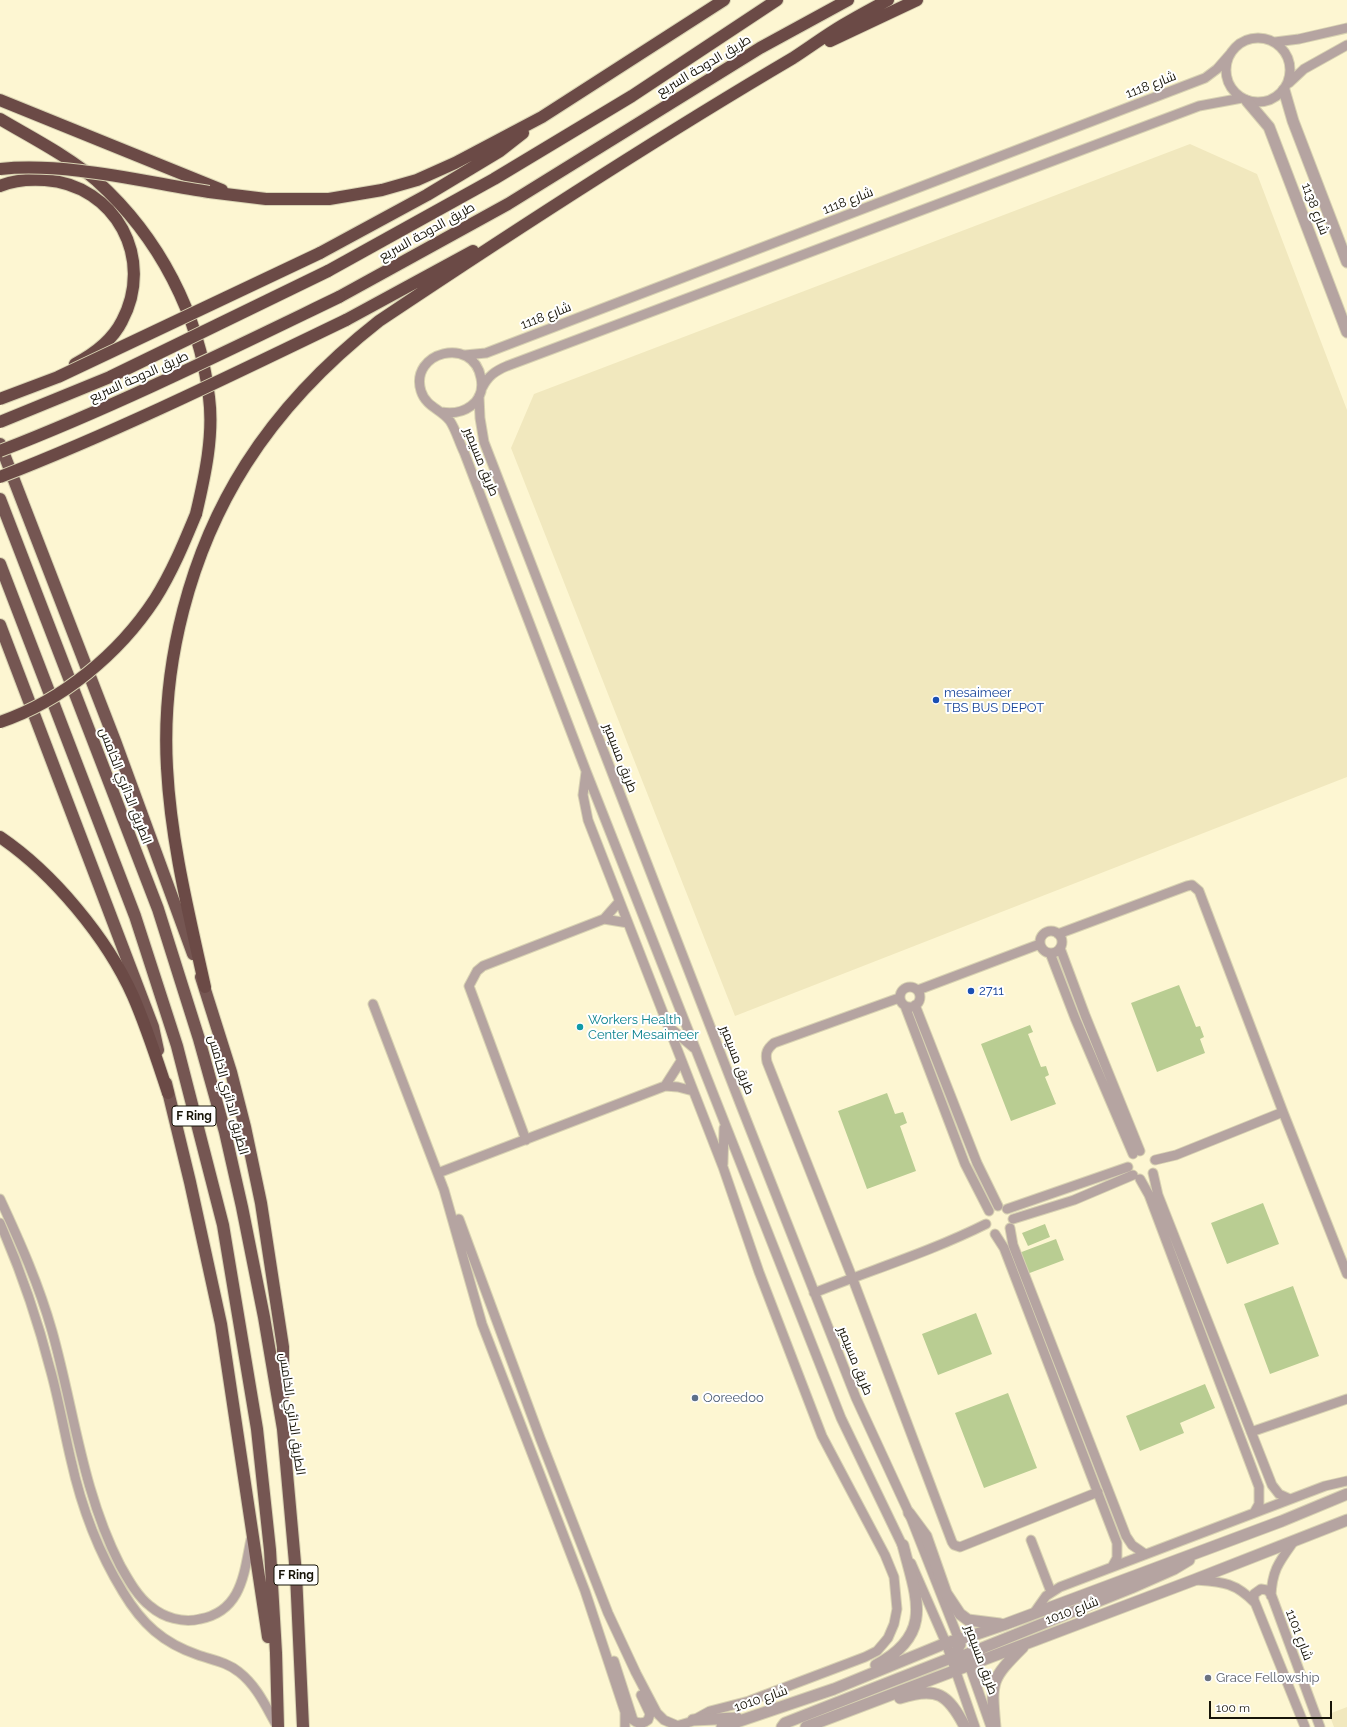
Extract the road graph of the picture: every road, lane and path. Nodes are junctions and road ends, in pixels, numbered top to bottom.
1 (724, 0) edge
2 (777, 0) edge
3 (848, 0) edge
4 (888, 0) edge
5 (917, 0) edge
6 (1347, 28) edge
7 (1275, 42) junction
8 (1347, 45) edge
9 (1231, 53) junction
10 (796, 56) junction
11 (1286, 86) junction
12 (0, 100) edge
13 (1245, 100) junction
14 (542, 117) junction
15 (0, 119) edge
16 (0, 169) edge
17 (0, 186) edge
18 (236, 196) junction
19 (553, 208) junction
20 (1347, 262) edge
21 (1347, 332) edge
22 (466, 355) junction
23 (22, 391) junction
24 (480, 392) junction
25 (0, 400) edge
26 (441, 412) junction
27 (0, 422) edge
28 (0, 444) edge
29 (0, 451) edge
30 (0, 477) edge
31 (0, 499) edge
32 (0, 564) edge
33 (0, 625) edge
34 (0, 722) edge
35 (586, 771) junction
36 (0, 837) edge
37 (0, 847) edge
38 (52, 883) junction
39 (619, 902) junction
40 (604, 919) junction
41 (628, 923) junction
42 (1058, 934) junction
43 (1040, 944) junction
44 (1060, 948) junction
45 (1050, 953) junction
46 (205, 987) junction
47 (918, 990) junction
48 (899, 998) junction
49 (373, 1004) dead end
50 (915, 1005) junction
51 (905, 1006) junction
52 (667, 1025) junction
53 (694, 1048) junction
54 (681, 1061) junction
55 (665, 1086) junction
56 (693, 1091) junction
57 (168, 1093) junction
58 (1283, 1112) junction
59 (724, 1125) junction
60 (526, 1140) junction
61 (1137, 1152) junction
62 (1155, 1160) junction
63 (723, 1167) junction
64 (1128, 1167) junction
65 (438, 1173) junction
66 (1153, 1173) junction
67 (1136, 1177) junction
68 (444, 1190) junction
69 (0, 1199) edge
70 (1002, 1208) junction
71 (989, 1211) junction
72 (0, 1223) edge
73 (986, 1224) junction
74 (1012, 1224) junction
75 (995, 1234) junction
76 (1347, 1274) edge
77 (852, 1278) junction
78 (814, 1293) junction
79 (1347, 1399) edge
80 (283, 1428) junction
81 (1251, 1432) junction
82 (1269, 1480) junction
83 (1347, 1481) edge
84 (1257, 1483) junction
85 (1098, 1492) junction
86 (1347, 1494) edge
87 (1290, 1499) junction
88 (909, 1513) junction
89 (1254, 1513) junction
90 (1347, 1520) edge
91 (252, 1536) junction
92 (1126, 1536) junction
93 (1031, 1540) dead end
94 (1116, 1540) junction
95 (1294, 1541) junction
96 (903, 1545) junction
97 (1200, 1551) junction
98 (1145, 1554) junction
99 (1112, 1567) junction
100 (124, 1572) junction
101 (115, 1577) junction
102 (1194, 1580) junction
103 (1051, 1592) junction
104 (1271, 1596) junction
105 (1255, 1602) junction
106 (608, 1613) junction
107 (1034, 1613) junction
108 (594, 1617) junction
109 (1006, 1624) junction
110 (959, 1639) junction
111 (946, 1643) junction
112 (1027, 1644) junction
113 (951, 1658) junction
114 (967, 1660) junction
115 (955, 1671) junction
116 (834, 1689) junction
117 (277, 1694) junction
118 (752, 1717) junction
119 (693, 1720) junction
120 (303, 1725) edge
121 (676, 1726) edge
122 (810, 1726) edge
123 (278, 1727) edge
124 (625, 1727) edge
125 (722, 1727) edge
126 (782, 1727) edge
127 (965, 1727) edge
128 (975, 1727) edge
129 (991, 1727) edge
130 (995, 1727) edge
131 (1305, 1727) edge
132 (1320, 1727) edge

1 - 14 highway
2 - 27 highway, طريق الدوحة السريع, bridge
3 - 29 highway, طريق الدوحة السريع, bridge
4 - 10 highway
5 - 10 highway
6 - 7 street
7 - 9 street
7 - 11 street
8 - 11 street
9 - 13 street
9 - 22 street, شارع 1118
10 - 19 highway
11 - 13 street
11 - 20 street, شارع 1138
12 - 18 highway
13 - 21 street, شارع 1138
13 - 24 street
14 - 18 highway
14 - 23 highway, bridge
15 - 34 highway, bridge
16 - 18 highway, bridge
17 - 23 highway, bridge
19 - 30 highway, bridge
19 - 46 highway
22 - 24 street
22 - 26 street
23 - 25 highway, bridge
24 - 26 street
24 - 78 street, طريق مسيمير
26 - 35 street, طريق مسيمير
28 - 46 highway
31 - 80 highway, الطريق الدائري الخامس / F Ring
32 - 117 highway, F Ring
33 - 57 highway
35 - 39 street
35 - 53 street, طريق مسيمير
36 - 38 highway
37 - 38 highway
38 - 57 highway
39 - 40 street
39 - 41 street
40 - 41 street
40 - 60 street
41 - 52 street
42 - 43 street
42 - 44 street
42 - 58 street
43 - 45 street
43 - 47 street
44 - 45 street
44 - 61 street
45 - 61 street
46 - 80 highway
47 - 48 street
47 - 50 street
48 - 51 street
48 - 77 street
49 - 65 street
50 - 51 street
50 - 70 street
51 - 71 street
52 - 53 street
52 - 54 street
53 - 59 street, طريق مسيمير
54 - 55 street
54 - 56 street
55 - 56 street
55 - 60 street
56 - 63 street
57 - 91 highway
58 - 62 street
58 - 76 street
59 - 63 street
59 - 96 street, طريق مسيمير
60 - 65 street
61 - 62 street
61 - 64 street
62 - 66 street
63 - 119 street
64 - 67 street
64 - 70 street
65 - 68 street
66 - 67 street
66 - 81 street
67 - 74 street
67 - 84 street
68 - 106 street
68 - 108 street
69 - 100 street
70 - 71 street
70 - 74 street
71 - 73 street
72 - 101 street
73 - 75 street
73 - 77 street
74 - 75 street
74 - 92 street
75 - 85 street
77 - 78 street
77 - 85 street
78 - 88 street, طريق مسيمير
79 - 81 street
80 - 120 highway, الطريق الدائري الخامس / F Ring
81 - 82 street
82 - 84 street
82 - 87 street
83 - 87 street, شارع 1010
84 - 89 street
85 - 94 street
86 - 97 street, شارع 1010
87 - 89 street, شارع 1010
88 - 109 street
88 - 110 street, طريق مسيمير
89 - 98 street, شارع 1010
90 - 95 street, شارع 1010
91 - 100 street
91 - 117 highway
92 - 94 street
92 - 98 street
93 - 103 street
94 - 99 street
95 - 102 street, شارع 1010
95 - 104 street, شارع 1101
96 - 111 street, طريق مسيمير
96 - 116 street
97 - 107 street, شارع 1010
97 - 114 street
98 - 99 street, شارع 1010
99 - 103 street, شارع 1010
100 - 101 street
101 - 123 street
102 - 105 street
102 - 112 street, شارع 1010
103 - 107 street, شارع 1010
104 - 105 street
104 - 132 street, شارع 1101
105 - 131 street
106 - 108 street
106 - 121 street
107 - 109 street, شارع 1010
108 - 124 street
109 - 110 street, شارع 1010
110 - 111 street, شارع 1010
110 - 113 street
110 - 114 street, طريق مسيمير
111 - 113 street, طريق مسيمير
111 - 116 street, شارع 1010
112 - 114 street, شارع 1010
112 - 130 street
113 - 115 street, طريق مسيمير
113 - 126 street
114 - 115 street, شارع 1010
114 - 129 street, طريق مسيمير
115 - 122 street, شارع 1010
115 - 128 street, طريق مسيمير
116 - 118 street, شارع 1010
117 - 123 highway, F Ring
118 - 119 street
118 - 125 street, شارع 1010
119 - 121 street
122 - 127 street

